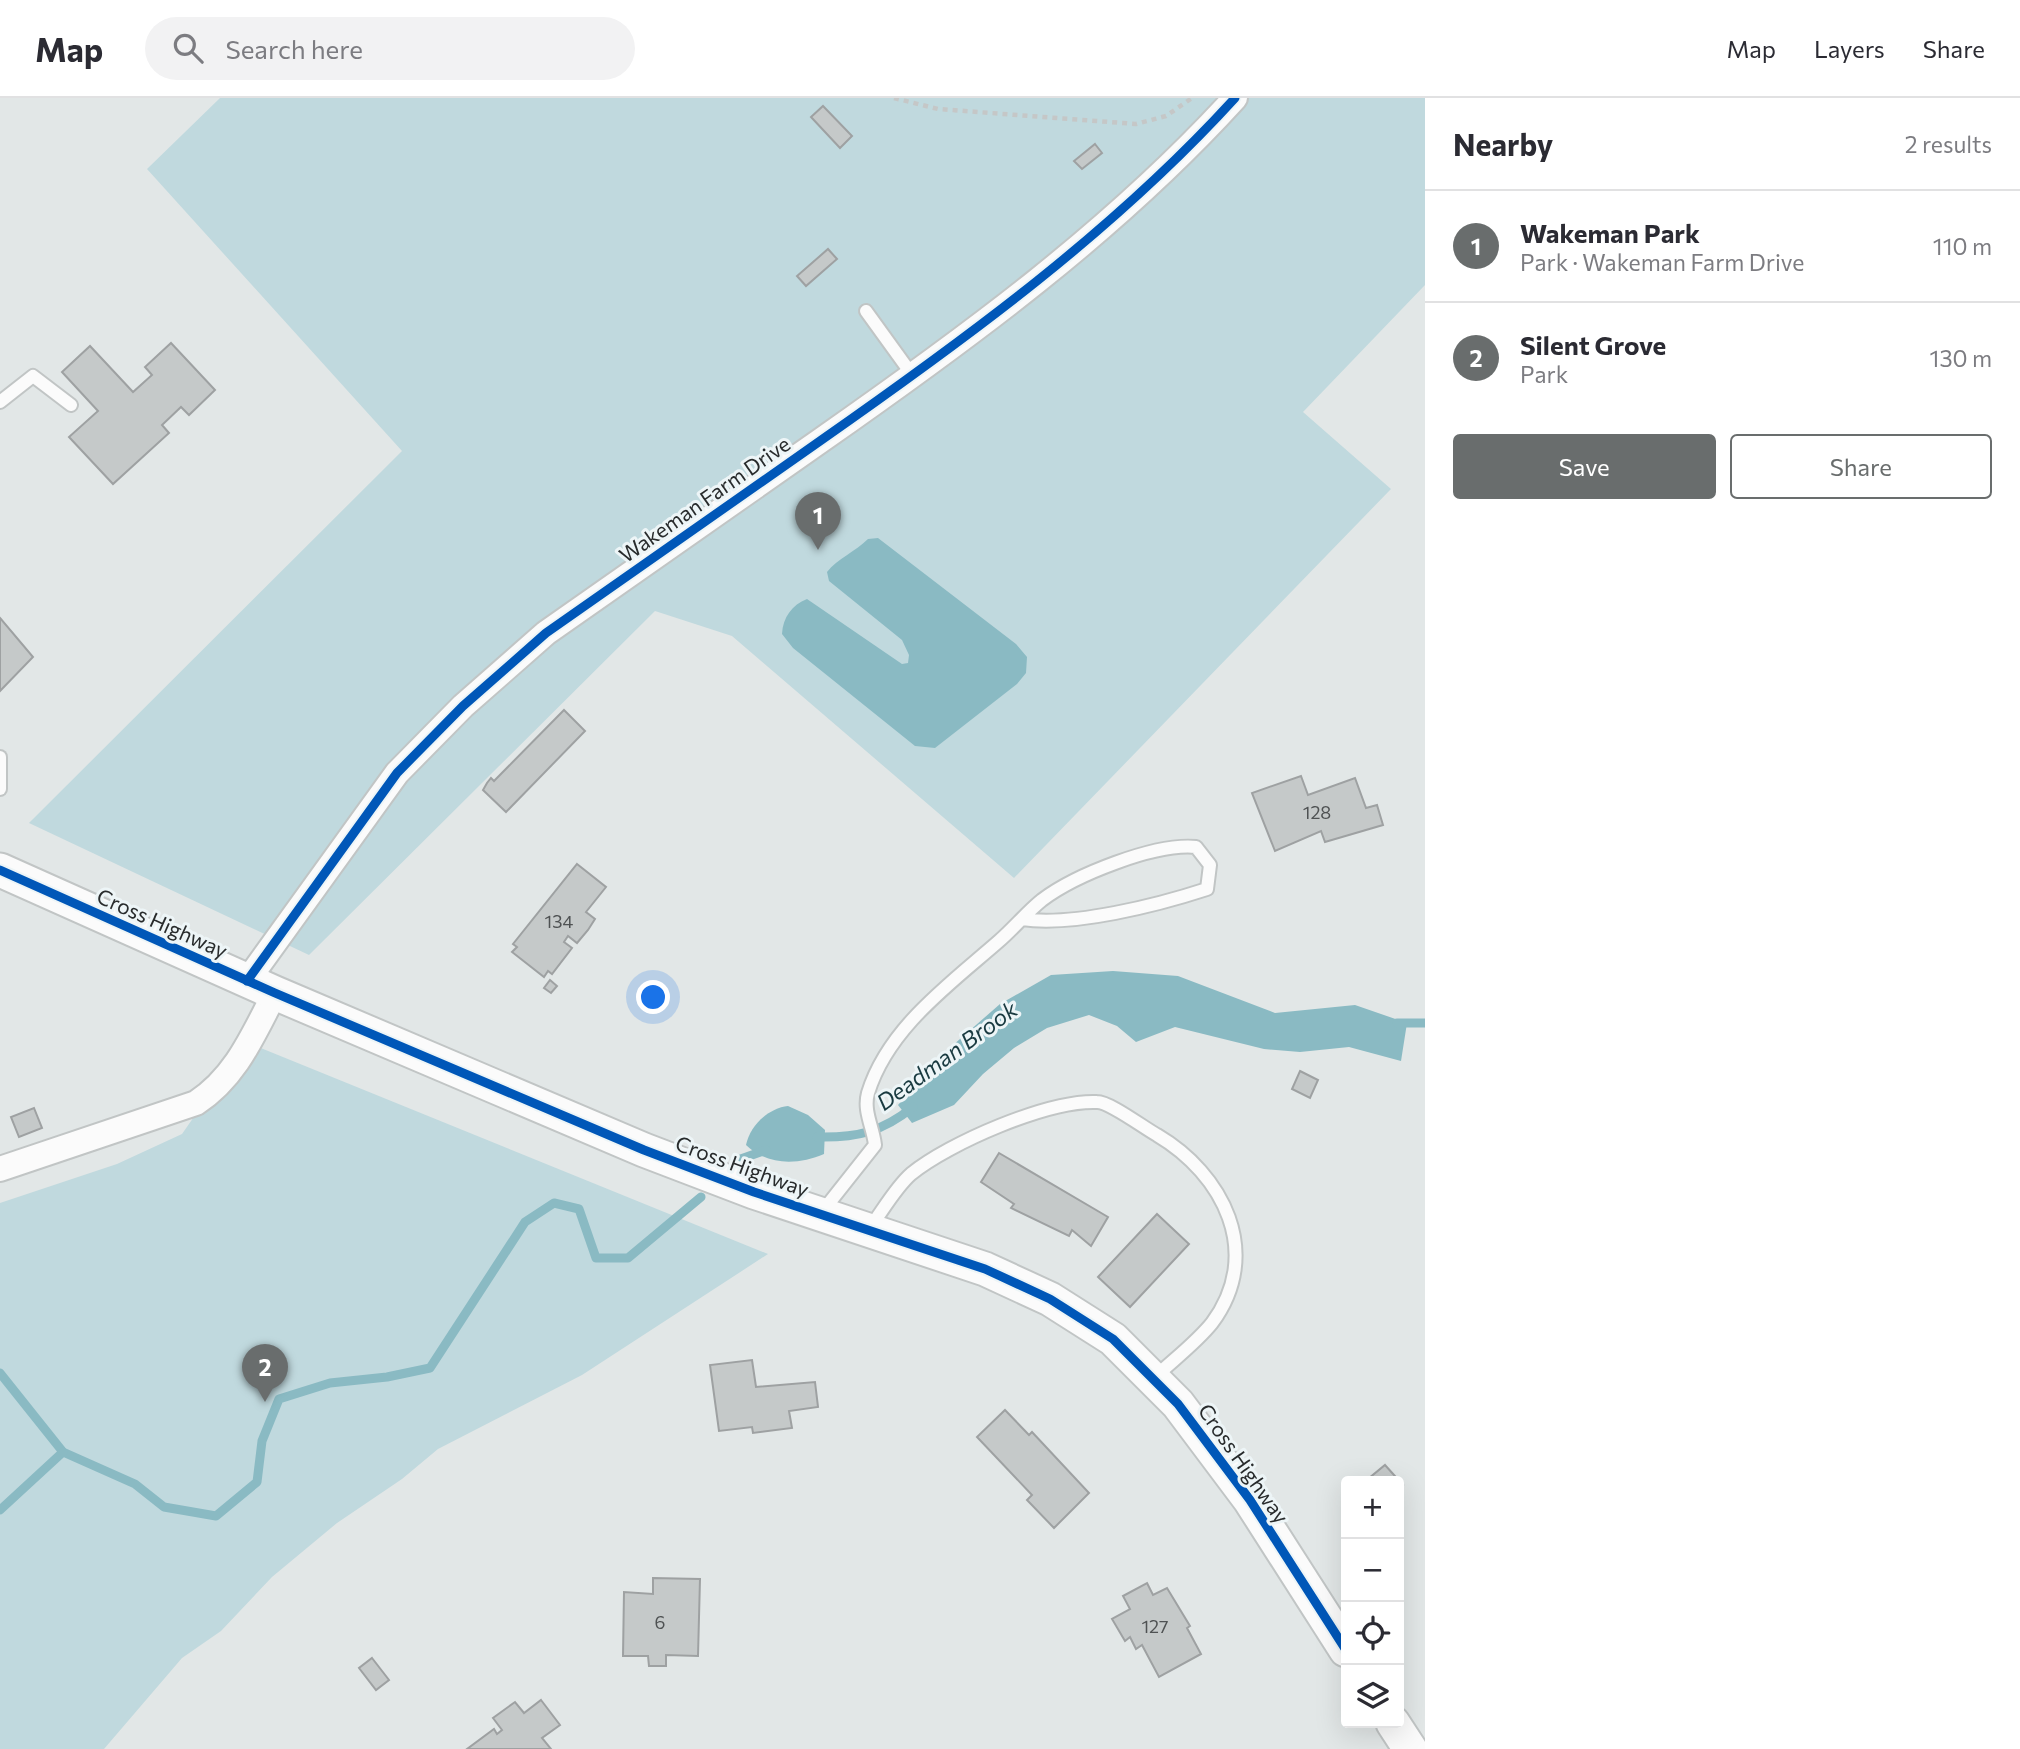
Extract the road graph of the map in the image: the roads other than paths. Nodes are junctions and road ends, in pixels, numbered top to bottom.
1 (1235, 98) edge
2 (866, 311) dead end
3 (913, 376) junction
4 (0, 402) edge
5 (71, 405) dead end
6 (0, 757) edge
7 (0, 789) edge
8 (0, 870) edge
9 (1022, 919) junction
10 (261, 987) junction
11 (0, 1169) edge
12 (820, 1214) junction
13 (869, 1230) junction
14 (1154, 1378) junction
15 (1341, 1642) edge
16 (1396, 1728) edge
17 (1410, 1749) edge

1 - 3 street, Wakeman Farm Drive
2 - 3 lane
3 - 10 street, Wakeman Farm Drive
4 - 5 lane
6 - 7 lane
8 - 10 street, Cross Highway
9 - 9 lane
9 - 12 lane
10 - 11 street, Wakeman Farm Drive
10 - 12 street, Cross Highway
12 - 13 street, Cross Highway
13 - 14 street, Cross Highway
13 - 14 lane
14 - 15 street, Cross Highway
16 - 17 street

